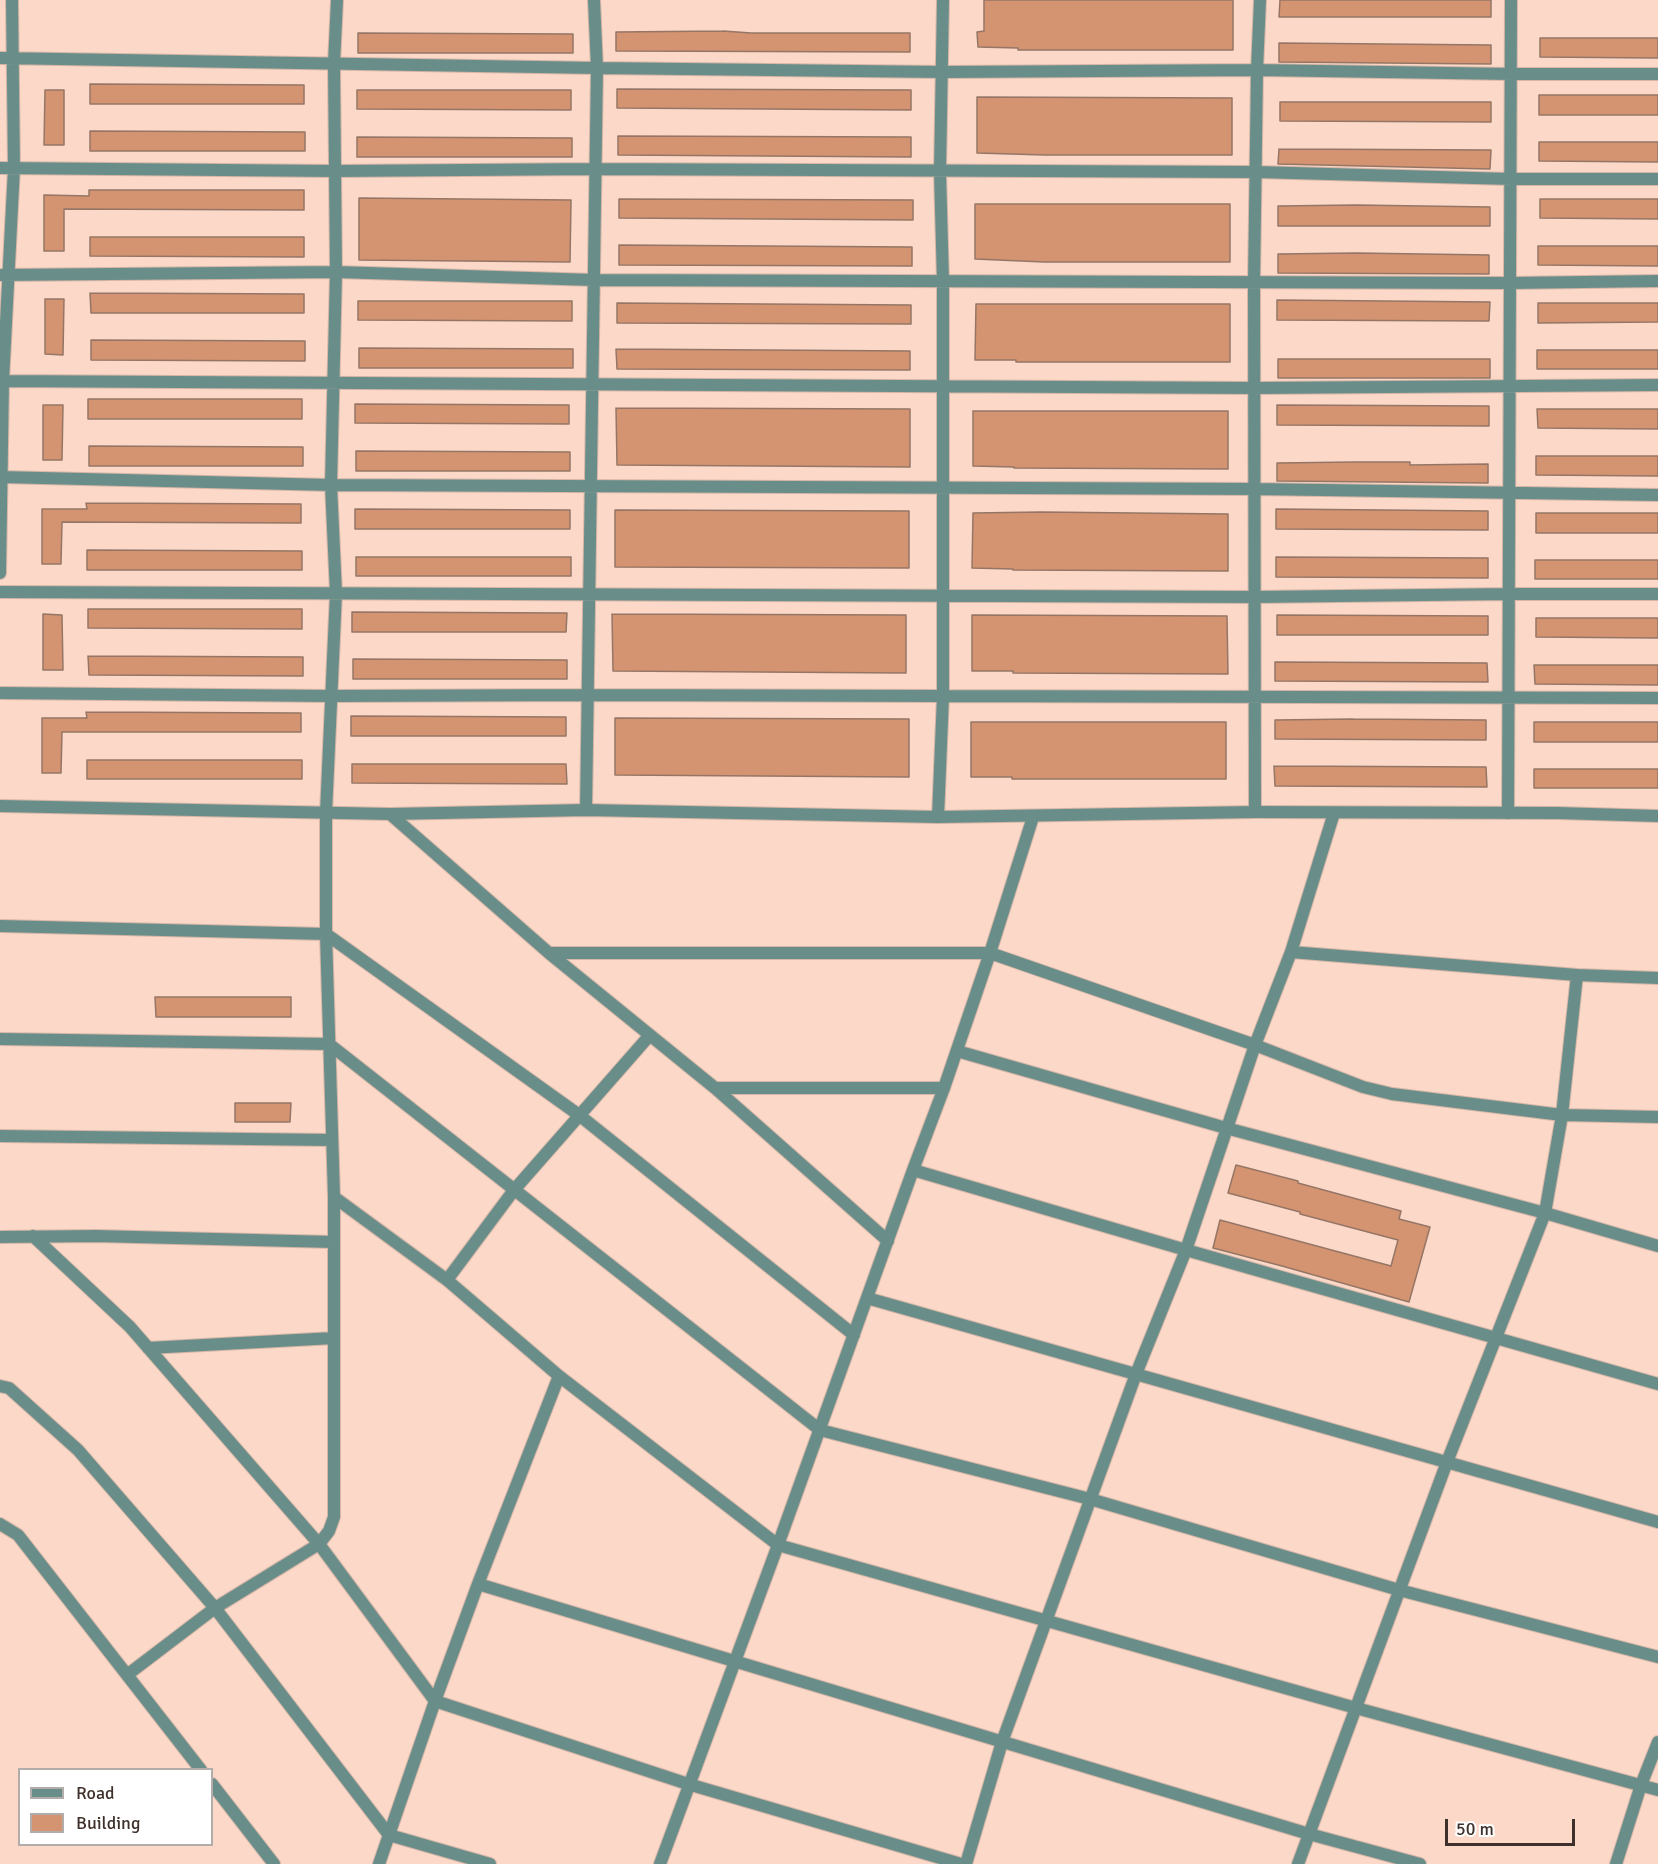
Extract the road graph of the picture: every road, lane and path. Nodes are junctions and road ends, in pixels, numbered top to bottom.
1 (12, 0) edge
2 (336, 0) edge
3 (594, 0) edge
4 (943, 0) edge
5 (1260, 0) edge
6 (1511, 0) edge
7 (6, 58) edge
8 (334, 64) junction
9 (597, 69) junction
10 (1257, 70) junction
11 (943, 72) junction
12 (1511, 74) junction
13 (1658, 74) edge
14 (0, 168) edge
15 (14, 168) junction
16 (595, 169) junction
17 (335, 171) junction
18 (940, 172) junction
19 (1256, 172) junction
20 (1511, 179) junction
21 (1658, 179) edge
22 (336, 272) junction
23 (5, 275) edge
24 (594, 280) junction
25 (1658, 281) edge
26 (943, 282) junction
27 (1254, 283) junction
28 (1510, 283) junction
29 (1, 381) edge
30 (333, 382) junction
31 (592, 385) junction
32 (1658, 385) edge
33 (1510, 386) junction
34 (943, 387) junction
35 (1254, 388) junction
36 (1, 477) edge
37 (331, 485) junction
38 (591, 486) junction
39 (943, 488) junction
40 (1255, 489) junction
41 (1510, 494) junction
42 (1658, 495) edge
43 (0, 573) edge
44 (0, 592) edge
45 (336, 594) junction
46 (590, 594) junction
47 (1509, 594) junction
48 (1658, 594) edge
49 (943, 596) junction
50 (1255, 597) junction
51 (0, 693) edge
52 (588, 695) junction
53 (330, 696) junction
54 (943, 696) junction
55 (1256, 696) junction
56 (1509, 698) junction
57 (1658, 699) edge
58 (0, 806) edge
59 (586, 810) junction
60 (1255, 812) junction
61 (326, 813) junction
62 (1334, 813) junction
63 (1508, 813) junction
64 (390, 814) junction
65 (1658, 816) edge
66 (938, 817) junction
67 (1033, 817) junction
68 (0, 926) edge
69 (326, 934) junction
70 (1291, 952) junction
71 (549, 953) junction
72 (990, 953) junction
73 (1577, 975) junction
74 (1658, 978) edge
75 (650, 1035) junction
76 (0, 1039) edge
77 (329, 1044) junction
78 (1255, 1045) junction
79 (957, 1051) junction
80 (715, 1088) junction
81 (944, 1088) junction
82 (579, 1115) junction
83 (1562, 1115) junction
84 (1658, 1117) edge
85 (1226, 1128) junction
86 (0, 1136) edge
87 (332, 1140) junction
88 (913, 1170) junction
89 (514, 1190) junction
90 (334, 1197) junction
91 (1545, 1213) junction
92 (33, 1236) junction
93 (0, 1237) edge
94 (888, 1240) junction
95 (333, 1242) junction
96 (1658, 1246) edge
97 (1186, 1250) junction
98 (447, 1280) junction
99 (867, 1298) junction
100 (854, 1335) junction
101 (333, 1338) junction
102 (1497, 1338) junction
103 (148, 1348) junction
104 (1136, 1374) junction
105 (559, 1376) junction
106 (1658, 1384) edge
107 (0, 1386) edge
108 (820, 1430) junction
109 (1447, 1462) junction
110 (1090, 1499) junction
111 (1658, 1522) edge
112 (0, 1524) edge
113 (319, 1544) junction
114 (778, 1545) junction
115 (478, 1584) junction
116 (1399, 1590) junction
117 (215, 1608) junction
118 (1046, 1621) junction
119 (1658, 1657) edge
120 (735, 1662) junction
121 (127, 1675) junction
122 (435, 1701) junction
123 (1356, 1708) junction
124 (1002, 1742) junction
125 (1658, 1742) edge
126 (199, 1768) edge
127 (688, 1784) junction
128 (213, 1785) edge
129 (1641, 1785) junction
130 (1658, 1790) edge
131 (1309, 1834) junction
132 (389, 1835) junction
133 (274, 1864) edge
134 (379, 1864) edge
135 (490, 1864) edge
136 (660, 1864) edge
137 (961, 1864) edge
138 (966, 1864) edge
139 (1298, 1864) edge
140 (1420, 1864) edge
141 (1616, 1864) edge

1 - 7 street
2 - 8 street
3 - 9 street
4 - 11 street
5 - 10 street
6 - 12 street
7 - 8 street
7 - 15 street
8 - 9 street
8 - 17 street
9 - 11 street
9 - 16 street
10 - 11 street
10 - 12 street
10 - 19 street
11 - 18 street
12 - 13 street
12 - 20 street
14 - 15 street
15 - 17 street
15 - 23 street
16 - 17 street
16 - 18 street
16 - 24 street
17 - 22 street
18 - 19 street
18 - 26 street
19 - 20 street
19 - 27 street
20 - 21 street
20 - 28 street
22 - 23 street
22 - 24 street
22 - 30 street
23 - 29 street
24 - 26 street
24 - 31 street
25 - 28 street
26 - 27 street
26 - 34 street
27 - 28 street
27 - 35 street
28 - 33 street
29 - 30 street
29 - 36 street
30 - 31 street
30 - 37 street
31 - 34 street
31 - 38 street
32 - 33 street
33 - 35 street
33 - 41 street
34 - 35 street
34 - 39 street
35 - 40 street
36 - 37 street
36 - 43 street
37 - 38 street
37 - 45 street
38 - 39 street
38 - 46 street
39 - 40 street
39 - 49 street
40 - 41 street
40 - 50 street
41 - 42 street
41 - 47 street
44 - 45 street
45 - 46 street
45 - 53 street
46 - 49 street
46 - 52 street
47 - 48 street
47 - 50 street
47 - 56 street
49 - 50 street
49 - 54 street
50 - 55 street
51 - 53 street
52 - 53 street
52 - 54 street
52 - 59 street
53 - 61 street
54 - 55 street
54 - 66 street
55 - 56 street
55 - 60 street
56 - 57 street
56 - 63 street
58 - 61 street
59 - 64 street
59 - 66 street
60 - 62 street
60 - 67 street
61 - 64 street
61 - 69 street
62 - 63 street
62 - 70 street
63 - 65 street
64 - 71 street
66 - 67 street
67 - 72 street
68 - 69 street
69 - 77 street
69 - 82 street
70 - 73 street
70 - 78 street
71 - 72 street
71 - 75 street
72 - 78 street
72 - 79 street
73 - 74 street
73 - 83 street
75 - 80 street
75 - 82 street
76 - 77 street
77 - 87 street
77 - 89 street
78 - 83 street
78 - 85 street
79 - 81 street
79 - 85 street
80 - 81 street
80 - 94 street
81 - 88 street
82 - 89 street
82 - 100 street
83 - 84 street
83 - 91 street
85 - 91 street
85 - 97 street
86 - 87 street
87 - 90 street
88 - 94 street
88 - 97 street
89 - 98 street
89 - 108 street
90 - 95 street
90 - 98 street
91 - 96 street
91 - 102 street
92 - 93 street
92 - 95 street
92 - 103 street
94 - 99 street
95 - 101 street
97 - 102 street
97 - 104 street
98 - 105 street
99 - 100 street
99 - 104 street
100 - 108 street
101 - 103 street
101 - 113 street
102 - 106 street
102 - 109 street
103 - 113 street
104 - 109 street
104 - 110 street
105 - 114 street
105 - 115 street
107 - 117 street
108 - 110 street
108 - 114 street
109 - 111 street
109 - 116 street
110 - 116 street
110 - 118 street
112 - 121 street
113 - 117 street
113 - 122 street
114 - 118 street
114 - 120 street
115 - 120 street
115 - 122 street
116 - 119 street
116 - 123 street
117 - 121 street
117 - 132 street
118 - 123 street
118 - 124 street
120 - 124 street
120 - 127 street
121 - 126 street
122 - 127 street
122 - 132 street
123 - 129 street
123 - 131 street
124 - 131 street
124 - 138 street
125 - 129 street
127 - 136 street
127 - 137 street
128 - 133 street
129 - 130 street
129 - 141 street
131 - 139 street
131 - 140 street
132 - 134 street
132 - 135 street

